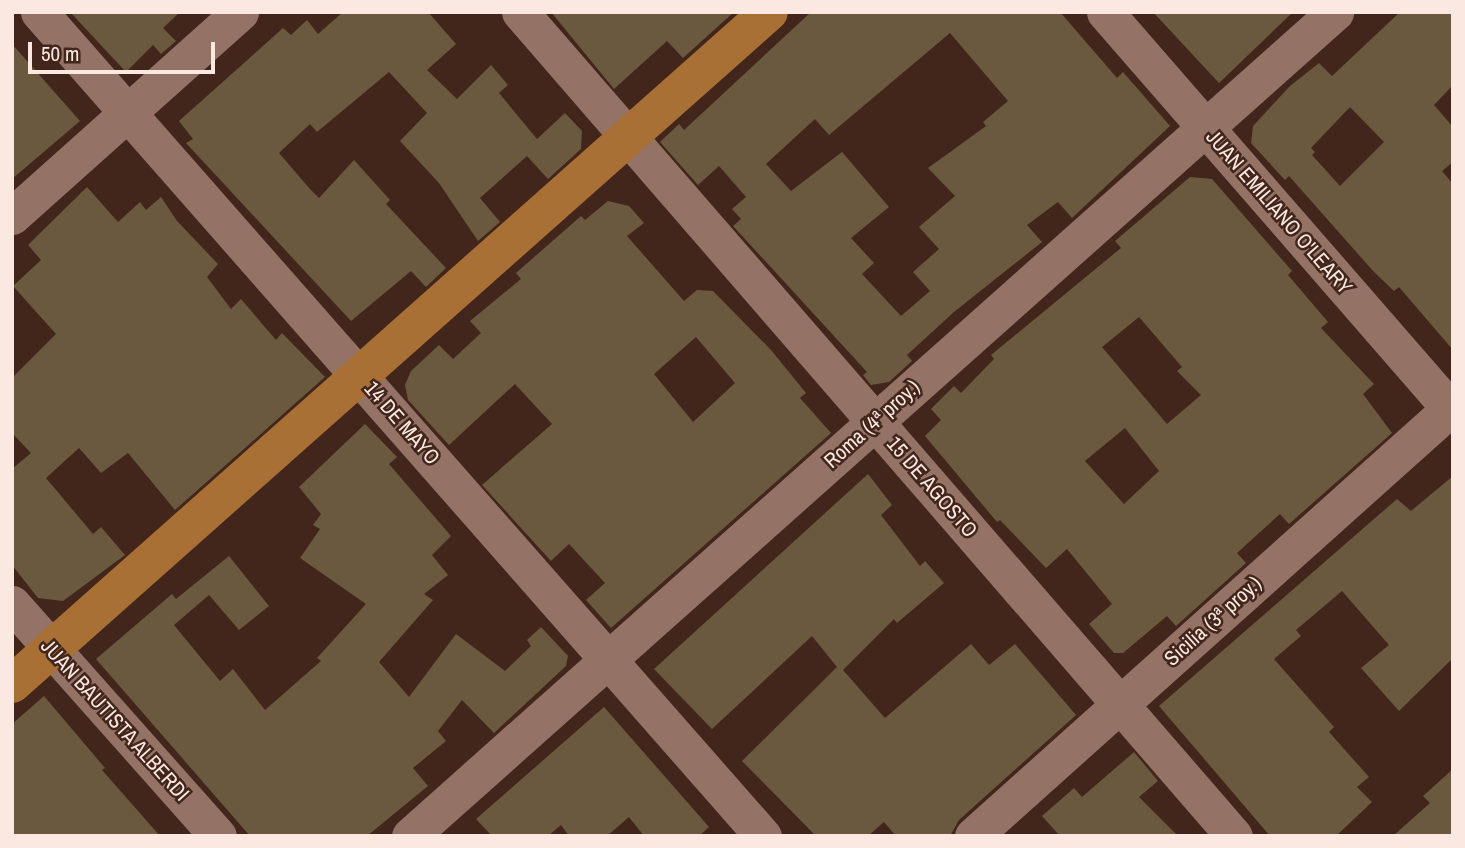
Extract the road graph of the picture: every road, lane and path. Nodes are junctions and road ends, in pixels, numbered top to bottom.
1 (39, 12) edge
2 (240, 12) edge
3 (520, 12) edge
4 (769, 12) edge
5 (1105, 12) edge
6 (1335, 12) edge
7 (128, 113) junction
8 (1205, 128) junction
9 (629, 137) junction
10 (12, 216) edge
11 (360, 376) junction
12 (1452, 409) edge
13 (875, 421) junction
14 (12, 604) edge
15 (52, 650) junction
16 (608, 659) junction
17 (12, 684) edge
18 (1120, 704) junction
19 (218, 836) edge
20 (410, 836) edge
21 (763, 836) edge
22 (972, 836) edge
23 (1234, 836) edge

1 - 7 street, 14 DE MAYO
2 - 7 street
3 - 9 street, 15 DE AGOSTO
4 - 9 main road
5 - 8 street, JUAN EMILIANO O'LEARY
6 - 8 street, Roma (4ª proy.)
7 - 10 street
7 - 11 street, 14 DE MAYO
8 - 12 street, JUAN EMILIANO O'LEARY
8 - 13 street, Roma (4ª proy.)
9 - 11 main road
9 - 13 street, 15 DE AGOSTO
11 - 15 main road
11 - 16 street, 14 DE MAYO
12 - 18 street, Sicilia (3ª proy.)
13 - 16 street, Roma (4ª proy.)
13 - 18 street, 15 DE AGOSTO
14 - 15 street, JUAN BAUTISTA ALBERDI
15 - 17 main road
15 - 19 street, JUAN BAUTISTA ALBERDI
16 - 20 street, Roma (4ª proy.)
16 - 21 street, 14 DE MAYO
18 - 22 street, Sicilia (3ª proy.)
18 - 23 street, 15 DE AGOSTO

